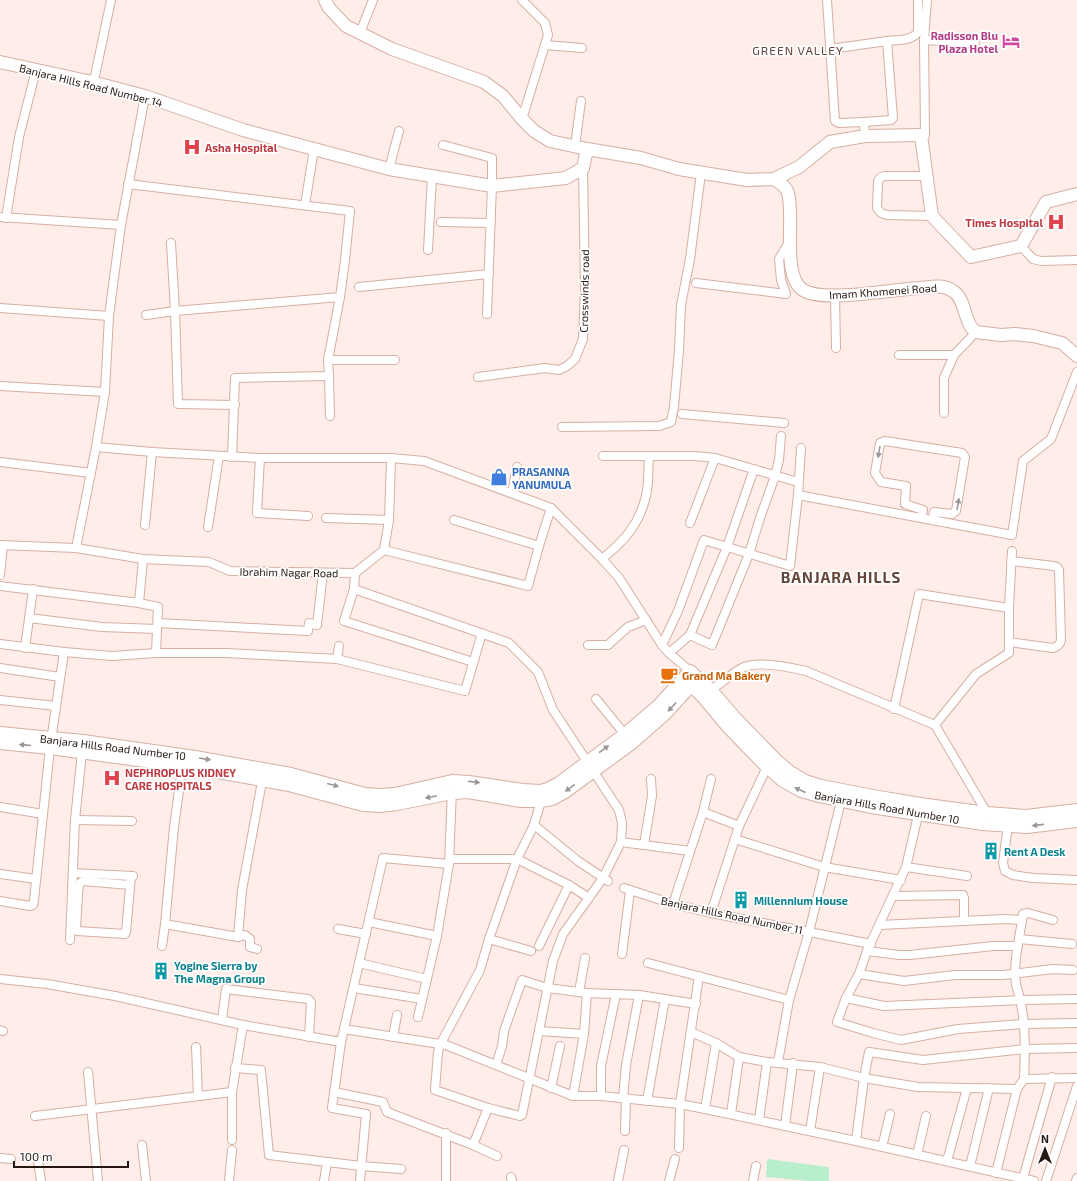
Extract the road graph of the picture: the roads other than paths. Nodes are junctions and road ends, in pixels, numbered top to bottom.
1 (111, 0) edge
2 (325, 0) edge
3 (373, 0) edge
4 (522, 0) edge
5 (827, 0) edge
6 (918, 0) edge
7 (926, 0) edge
8 (360, 33) junction
9 (924, 40) junction
10 (888, 41) junction
11 (975, 43) dead end
12 (545, 45) junction
13 (582, 48) dead end
14 (830, 49) junction
15 (0, 62) edge
16 (36, 70) junction
17 (92, 82) junction
18 (145, 96) junction
19 (581, 101) dead end
20 (522, 119) junction
21 (864, 122) junction
22 (399, 131) dead end
23 (925, 135) dead end
24 (865, 136) junction
25 (443, 145) dead end
26 (575, 146) junction
27 (314, 149) junction
28 (587, 149) junction
29 (583, 168) junction
30 (389, 169) junction
31 (701, 173) junction
32 (432, 176) junction
33 (926, 176) junction
34 (774, 178) junction
35 (128, 184) junction
36 (492, 186) junction
37 (1077, 194) edge
38 (305, 205) junction
39 (932, 216) junction
40 (3, 217) edge
41 (441, 222) dead end
42 (491, 222) junction
43 (121, 225) junction
44 (790, 242) junction
45 (171, 243) dead end
46 (1021, 246) junction
47 (428, 250) dead end
48 (1077, 260) edge
49 (489, 274) junction
50 (696, 282) dead end
51 (359, 287) dead end
52 (835, 296) junction
53 (340, 298) junction
54 (0, 308) edge
55 (175, 311) junction
56 (487, 314) dead end
57 (146, 315) dead end
58 (109, 316) junction
59 (976, 332) junction
60 (836, 348) dead end
61 (899, 355) dead end
62 (954, 355) junction
63 (1077, 356) edge
64 (328, 360) junction
65 (395, 360) dead end
66 (1077, 372) edge
67 (329, 376) junction
68 (478, 378) dead end
69 (0, 386) edge
70 (105, 392) junction
71 (234, 405) junction
72 (944, 413) dead end
73 (682, 414) dead end
74 (330, 416) dead end
75 (784, 423) dead end
76 (562, 427) dead end
77 (781, 436) dead end
78 (96, 447) junction
79 (801, 448) dead end
80 (152, 452) junction
81 (219, 456) junction
82 (603, 456) dead end
83 (649, 456) junction
84 (232, 457) junction
85 (260, 458) junction
86 (392, 458) junction
87 (714, 458) junction
88 (0, 462) edge
89 (517, 467) dead end
90 (754, 469) junction
91 (91, 473) junction
92 (775, 476) junction
93 (798, 482) junction
94 (512, 493) junction
95 (798, 495) junction
96 (551, 508) junction
97 (308, 516) dead end
98 (326, 518) dead end
99 (922, 518) junction
100 (389, 520) junction
101 (454, 520) dead end
102 (932, 520) junction
103 (690, 523) dead end
104 (145, 525) dead end
105 (208, 527) dead end
106 (2, 545) edge
107 (538, 546) junction
108 (727, 547) junction
109 (76, 548) junction
110 (384, 550) junction
111 (1012, 551) dead end
112 (749, 554) junction
113 (143, 559) junction
114 (602, 559) junction
115 (1011, 561) junction
116 (323, 573) junction
117 (354, 573) junction
118 (0, 575) edge
119 (0, 586) edge
120 (33, 589) junction
121 (354, 589) junction
122 (139, 603) junction
123 (1009, 608) junction
124 (29, 618) junction
125 (646, 620) junction
126 (158, 626) junction
127 (482, 633) junction
128 (690, 635) junction
129 (1009, 642) junction
130 (0, 644) edge
131 (588, 644) dead end
132 (662, 645) junction
133 (339, 646) dead end
134 (25, 648) junction
135 (64, 652) junction
136 (156, 653) junction
137 (669, 653) junction
138 (337, 659) junction
139 (473, 662) junction
140 (0, 668) edge
141 (60, 677) junction
142 (691, 678) junction
143 (711, 690) junction
144 (596, 699) dead end
145 (0, 700) edge
146 (56, 706) junction
147 (894, 709) junction
148 (935, 725) junction
149 (0, 733) edge
150 (628, 738) junction
151 (0, 743) edge
152 (50, 743) junction
153 (82, 752) junction
154 (184, 761) junction
155 (591, 766) junction
156 (767, 767) junction
157 (263, 774) junction
158 (651, 779) dead end
159 (710, 779) dead end
160 (452, 787) junction
161 (843, 795) junction
162 (541, 802) junction
163 (0, 807) edge
164 (919, 809) junction
165 (1077, 810) edge
166 (703, 812) junction
167 (43, 814) junction
168 (987, 819) junction
169 (75, 820) junction
170 (132, 821) dead end
171 (1077, 821) edge
172 (534, 825) junction
173 (740, 826) junction
174 (1008, 826) junction
175 (735, 839) junction
176 (621, 842) junction
177 (644, 845) junction
178 (690, 851) junction
179 (517, 859) junction
180 (450, 861) junction
181 (824, 867) junction
182 (906, 867) junction
183 (73, 873) junction
184 (0, 874) edge
185 (967, 876) dead end
186 (36, 879) junction
187 (131, 879) junction
188 (606, 879) junction
189 (901, 880) junction
190 (1077, 880) edge
191 (569, 885) junction
192 (75, 894) junction
193 (893, 896) junction
194 (589, 898) junction
195 (0, 901) edge
196 (674, 904) junction
197 (711, 913) junction
198 (1022, 920) junction
199 (1053, 920) dead end
200 (964, 921) junction
201 (369, 922) junction
202 (165, 924) junction
203 (880, 925) junction
204 (338, 929) dead end
205 (809, 932) junction
206 (366, 934) junction
207 (437, 936) junction
208 (238, 937) junction
209 (489, 939) junction
210 (70, 940) dead end
211 (1018, 942) junction
212 (871, 944) junction
213 (1072, 944) dead end
214 (162, 946) dead end
215 (540, 946) dead end
216 (257, 949) dead end
217 (532, 951) dead end
218 (867, 951) junction
219 (622, 954) dead end
220 (585, 958) dead end
221 (359, 963) junction
222 (648, 963) dead end
223 (1073, 970) dead end
224 (1016, 972) junction
225 (858, 974) junction
226 (699, 976) junction
227 (0, 979) edge
228 (427, 979) junction
229 (354, 988) junction
230 (547, 988) junction
231 (583, 992) junction
232 (616, 994) junction
233 (639, 995) junction
234 (846, 998) junction
235 (422, 999) junction
236 (665, 999) junction
237 (1077, 999) edge
238 (789, 1000) junction
239 (1021, 1000) junction
240 (696, 1004) junction
241 (397, 1015) dead end
242 (418, 1017) dead end
243 (222, 1020) junction
244 (1077, 1023) edge
245 (1023, 1024) junction
246 (244, 1025) junction
247 (344, 1029) junction
248 (539, 1032) junction
249 (691, 1032) junction
250 (584, 1034) junction
251 (309, 1036) junction
252 (393, 1037) junction
253 (342, 1042) junction
254 (716, 1043) junction
255 (440, 1045) junction
256 (560, 1046) dead end
257 (196, 1047) dead end
258 (1077, 1048) edge
259 (1025, 1049) junction
260 (739, 1057) junction
261 (767, 1062) junction
262 (778, 1062) junction
263 (793, 1063) junction
264 (496, 1065) junction
265 (820, 1067) junction
266 (235, 1068) junction
267 (88, 1072) dead end
268 (1052, 1077) junction
269 (864, 1078) junction
270 (1077, 1078) edge
271 (529, 1079) junction
272 (1024, 1079) junction
273 (1077, 1086) edge
274 (551, 1088) junction
275 (967, 1088) junction
276 (989, 1088) junction
277 (1017, 1089) junction
278 (232, 1092) junction
279 (334, 1092) junction
280 (198, 1096) junction
281 (573, 1096) junction
282 (601, 1096) junction
283 (624, 1099) junction
284 (647, 1101) junction
285 (680, 1104) junction
286 (488, 1108) junction
287 (91, 1109) junction
288 (705, 1109) junction
289 (731, 1114) junction
290 (890, 1114) dead end
291 (36, 1116) dead end
292 (926, 1116) dead end
293 (759, 1120) junction
294 (785, 1126) junction
295 (625, 1131) dead end
296 (810, 1131) junction
297 (446, 1134) junction
298 (232, 1140) dead end
299 (856, 1141) junction
300 (473, 1144) junction
301 (142, 1145) dead end
302 (882, 1146) junction
303 (679, 1148) dead end
304 (232, 1150) dead end
305 (624, 1150) dead end
306 (917, 1155) junction
307 (497, 1156) dead end
308 (0, 1158) edge
309 (675, 1159) dead end
310 (11, 1160) dead end
311 (38, 1161) dead end
312 (326, 1162) junction
313 (947, 1162) junction
314 (361, 1166) junction
315 (756, 1166) dead end
316 (970, 1166) junction
317 (401, 1169) dead end
318 (996, 1173) junction
319 (1023, 1178) junction
320 (1077, 1178) edge
321 (41, 1181) edge
322 (98, 1181) edge
323 (146, 1181) edge
324 (229, 1181) edge
325 (324, 1181) edge
326 (360, 1181) edge
327 (446, 1181) edge
328 (618, 1181) edge
329 (668, 1181) edge
330 (752, 1181) edge
331 (1034, 1181) edge
332 (1046, 1181) edge
333 (1076, 1181) edge

1 - 17 street
2 - 8 street
3 - 8 street
4 - 12 street
5 - 14 street
6 - 10 street
7 - 9 street
8 - 20 street
9 - 11 street
9 - 23 street
10 - 14 street
10 - 21 street
12 - 13 street
12 - 20 street
14 - 21 street
15 - 16 street, Banjara Hills Road Number 14
16 - 17 street, Banjara Hills Road Number 14
16 - 40 street
17 - 18 street, Banjara Hills Road Number 14
18 - 27 street, Banjara Hills Road Number 14
18 - 35 street
19 - 26 street
20 - 26 street
21 - 24 street
22 - 30 street
24 - 33 street
24 - 34 street
25 - 36 street
26 - 28 street
27 - 30 street, Banjara Hills Road Number 14
27 - 38 street
28 - 29 street
28 - 31 street
29 - 36 street, Banjara Hills Road Number 14
29 - 68 street, Crosswinds road
30 - 32 street, Banjara Hills Road Number 14
31 - 34 street
31 - 76 street
32 - 36 street, Banjara Hills Road Number 14
32 - 47 street
33 - 39 street
33 - 39 street
34 - 44 street, Imam Khomenei Road
35 - 38 street
35 - 43 street
36 - 42 street
37 - 46 street
38 - 53 street
39 - 46 street
40 - 43 street
41 - 42 street
42 - 49 street
43 - 58 street
44 - 50 street
44 - 52 street, Imam Khomenei Road
45 - 55 street
46 - 48 street
49 - 51 street
49 - 56 street
52 - 59 street, Imam Khomenei Road
52 - 60 street
53 - 55 street
53 - 64 street
54 - 58 street
55 - 57 street
55 - 71 street
58 - 70 street
59 - 62 street
59 - 63 street
61 - 62 street
62 - 72 street
64 - 65 street
64 - 67 street
66 - 102 street
67 - 71 street
67 - 74 street
69 - 70 street
70 - 78 street
71 - 84 street
73 - 75 street
77 - 92 street
78 - 80 street
78 - 91 street
79 - 93 street
80 - 81 street
80 - 104 street
81 - 84 street
81 - 105 street
82 - 83 street
83 - 87 street
83 - 114 street
84 - 85 street
85 - 86 street
85 - 97 street
86 - 94 street
86 - 100 street
87 - 90 street
87 - 103 street
88 - 91 street
89 - 94 street
90 - 92 street
90 - 108 street
91 - 109 street
92 - 93 street
92 - 112 street
93 - 95 street
94 - 96 street
95 - 99 street
95 - 112 street
96 - 107 street
96 - 114 street
98 - 100 street
99 - 102 street
102 -> 99 street
100 - 110 street
101 - 107 street
106 - 109 street, Ibrahim Nagar Road
106 - 118 street
107 - 110 street
108 - 112 street
108 - 128 street
108 - 132 street
109 - 113 street, Ibrahim Nagar Road
110 - 117 street, Ibrahim Nagar Road
111 - 115 street
112 - 128 street
113 - 116 street, Ibrahim Nagar Road
113 - 122 street
114 - 125 street
115 - 123 street
115 - 129 street
116 - 117 street, Ibrahim Nagar Road
116 - 126 street
117 - 121 street
119 - 120 street
120 - 122 street
120 - 124 street
121 - 127 street
121 - 139 street
122 - 126 street
123 - 129 street
123 - 147 street
124 - 126 street
124 - 134 street
125 - 131 street
125 - 132 street
126 - 136 street
127 - 139 street
127 - 155 street
128 - 137 street
129 - 148 street
130 - 134 street
132 - 137 street
133 - 138 street
134 - 135 street
135 - 136 street
135 - 141 street
136 - 138 street
137 - 142 street
138 - 139 street
140 - 141 street
141 - 146 street
142 - 143 street, Banjara Hills Road Number 10
142 - 150 street, Banjara Hills Road Number 10
142 - 156 street, Banjara Hills Road Number 10
143 - 147 street
143 - 161 street, Banjara Hills Road Number 10
144 - 150 street
145 - 146 street
146 - 152 street
147 - 148 street
148 - 168 street
149 - 152 street, Banjara Hills Road Number 10
150 - 155 street, Banjara Hills Road Number 10
152 -> 151 street, Banjara Hills Road Number 10
152 - 153 street, Banjara Hills Road Number 10
152 - 154 street, Banjara Hills Road Number 10
152 - 167 street
153 - 154 street, Banjara Hills Road Number 10
153 - 169 street
154 - 157 street, Banjara Hills Road Number 10
154 - 202 street
160 -> 155 street, Banjara Hills Road Number 10
155 -> 162 street, Banjara Hills Road Number 10
155 - 176 street
161 -> 156 street, Banjara Hills Road Number 10
156 - 173 street
157 - 160 street, Banjara Hills Road Number 10
157 - 208 street
158 - 177 street
159 - 166 street
160 - 162 street, Banjara Hills Road Number 10
160 - 180 street
161 - 164 street, Banjara Hills Road Number 10
161 - 181 street
162 - 172 street
163 - 167 street
164 - 168 street, Banjara Hills Road Number 10
164 - 182 street
165 - 168 street, Banjara Hills Road Number 10
166 - 173 street
166 - 178 street
167 - 186 street
168 - 174 street, Banjara Hills Road Number 10
169 - 170 street
169 - 183 street
171 -> 174 street, Banjara Hills Road Number 10
172 - 179 street
172 - 188 street
173 - 175 street
174 - 190 street
175 - 181 street
175 - 197 street
176 - 177 street
176 - 188 street
177 - 178 street
178 - 196 street
179 - 180 street
179 - 191 street
179 - 209 street
180 - 201 street
180 - 207 street
181 - 189 street
181 - 205 street
182 - 185 street
182 - 189 street
183 - 187 street
183 - 192 street
184 - 186 street
186 - 195 street
187 - 192 street
187 - 192 street
188 - 194 street
189 - 193 street
191 - 194 street
191 - 215 street
192 - 210 street
193 - 200 street
193 - 203 street
194 - 230 street
196 - 197 street, Banjara Hills Road Number 11
196 - 219 street, Banjara Hills Road Number 11
197 - 205 street, Banjara Hills Road Number 11
198 - 199 street
198 - 200 street
198 - 211 street
200 - 203 street
201 - 206 street
201 - 207 street
202 - 208 street
202 - 214 street
203 - 212 street
204 - 206 street
205 - 212 street
205 - 238 street, Banjara Hills Road Number 11
206 - 221 street
207 - 228 street
208 - 216 street
209 - 217 street
209 - 255 street
211 - 213 street
211 - 218 street
211 - 224 street
212 - 218 street
218 - 225 street
220 - 231 street
221 - 228 street
221 - 229 street
222 - 226 street
223 - 224 street
224 - 225 street
224 - 239 street
225 - 234 street
226 - 238 street
226 - 240 street
227 - 243 street
228 - 235 street
229 - 235 street
229 - 247 street
230 - 231 street
230 - 248 street
230 - 264 street
231 - 232 street
231 - 250 street
232 - 233 street
232 - 282 street
233 - 236 street
233 - 283 street
234 - 239 street
234 - 245 street
235 - 242 street
236 - 240 street
236 - 284 street
237 - 239 street
238 - 262 street, Banjara Hills Road Number 11
239 - 245 street
240 - 249 street
241 - 252 street
243 - 246 street
243 - 251 street
244 - 245 street
245 - 259 street
246 - 251 street
246 - 266 street
247 - 252 street
247 - 253 street
248 - 250 street
248 - 271 street
249 - 254 street
249 - 285 street
250 - 281 street
251 - 253 street
252 - 255 street
253 - 279 street
254 - 260 street
254 - 288 street
255 - 264 street
255 - 286 street
256 - 274 street
257 - 280 street
258 - 259 street
259 - 269 street
259 - 272 street
260 - 261 street
260 - 289 street
261 - 262 street
261 - 293 street
262 - 263 street
263 - 265 street
263 - 294 street
264 - 271 street
265 - 269 street
265 - 296 street
266 - 278 street
266 - 312 street
267 - 287 street
268 - 270 street
268 - 272 street
268 - 319 street
269 - 275 street
269 - 299 street
271 - 274 street
271 - 286 street
272 - 277 street
273 - 332 street
274 - 281 street
275 - 276 street
275 - 313 street
276 - 277 street
276 - 316 street
277 - 318 street
278 - 280 street
278 - 298 street
279 - 297 street
279 - 314 street
280 - 287 street
281 - 282 street
282 - 283 street
283 - 284 street
283 - 295 street
284 - 285 street
285 - 288 street
285 - 303 street
286 - 300 street
287 - 291 street
287 - 322 street
288 - 289 street
289 - 293 street
290 - 302 street
292 - 306 street
293 - 294 street
294 - 296 street
296 - 299 street
297 - 300 street
297 - 327 street
299 - 302 street
300 - 307 street
301 - 323 street
302 - 306 street
304 - 324 street
305 - 328 street
306 - 313 street
308 - 310 street
309 - 329 street
311 - 321 street
312 - 314 street
312 - 325 street
313 - 316 street
314 - 317 street
314 - 326 street
315 - 330 street
316 - 318 street
318 - 319 street
319 - 331 street
320 - 333 street

